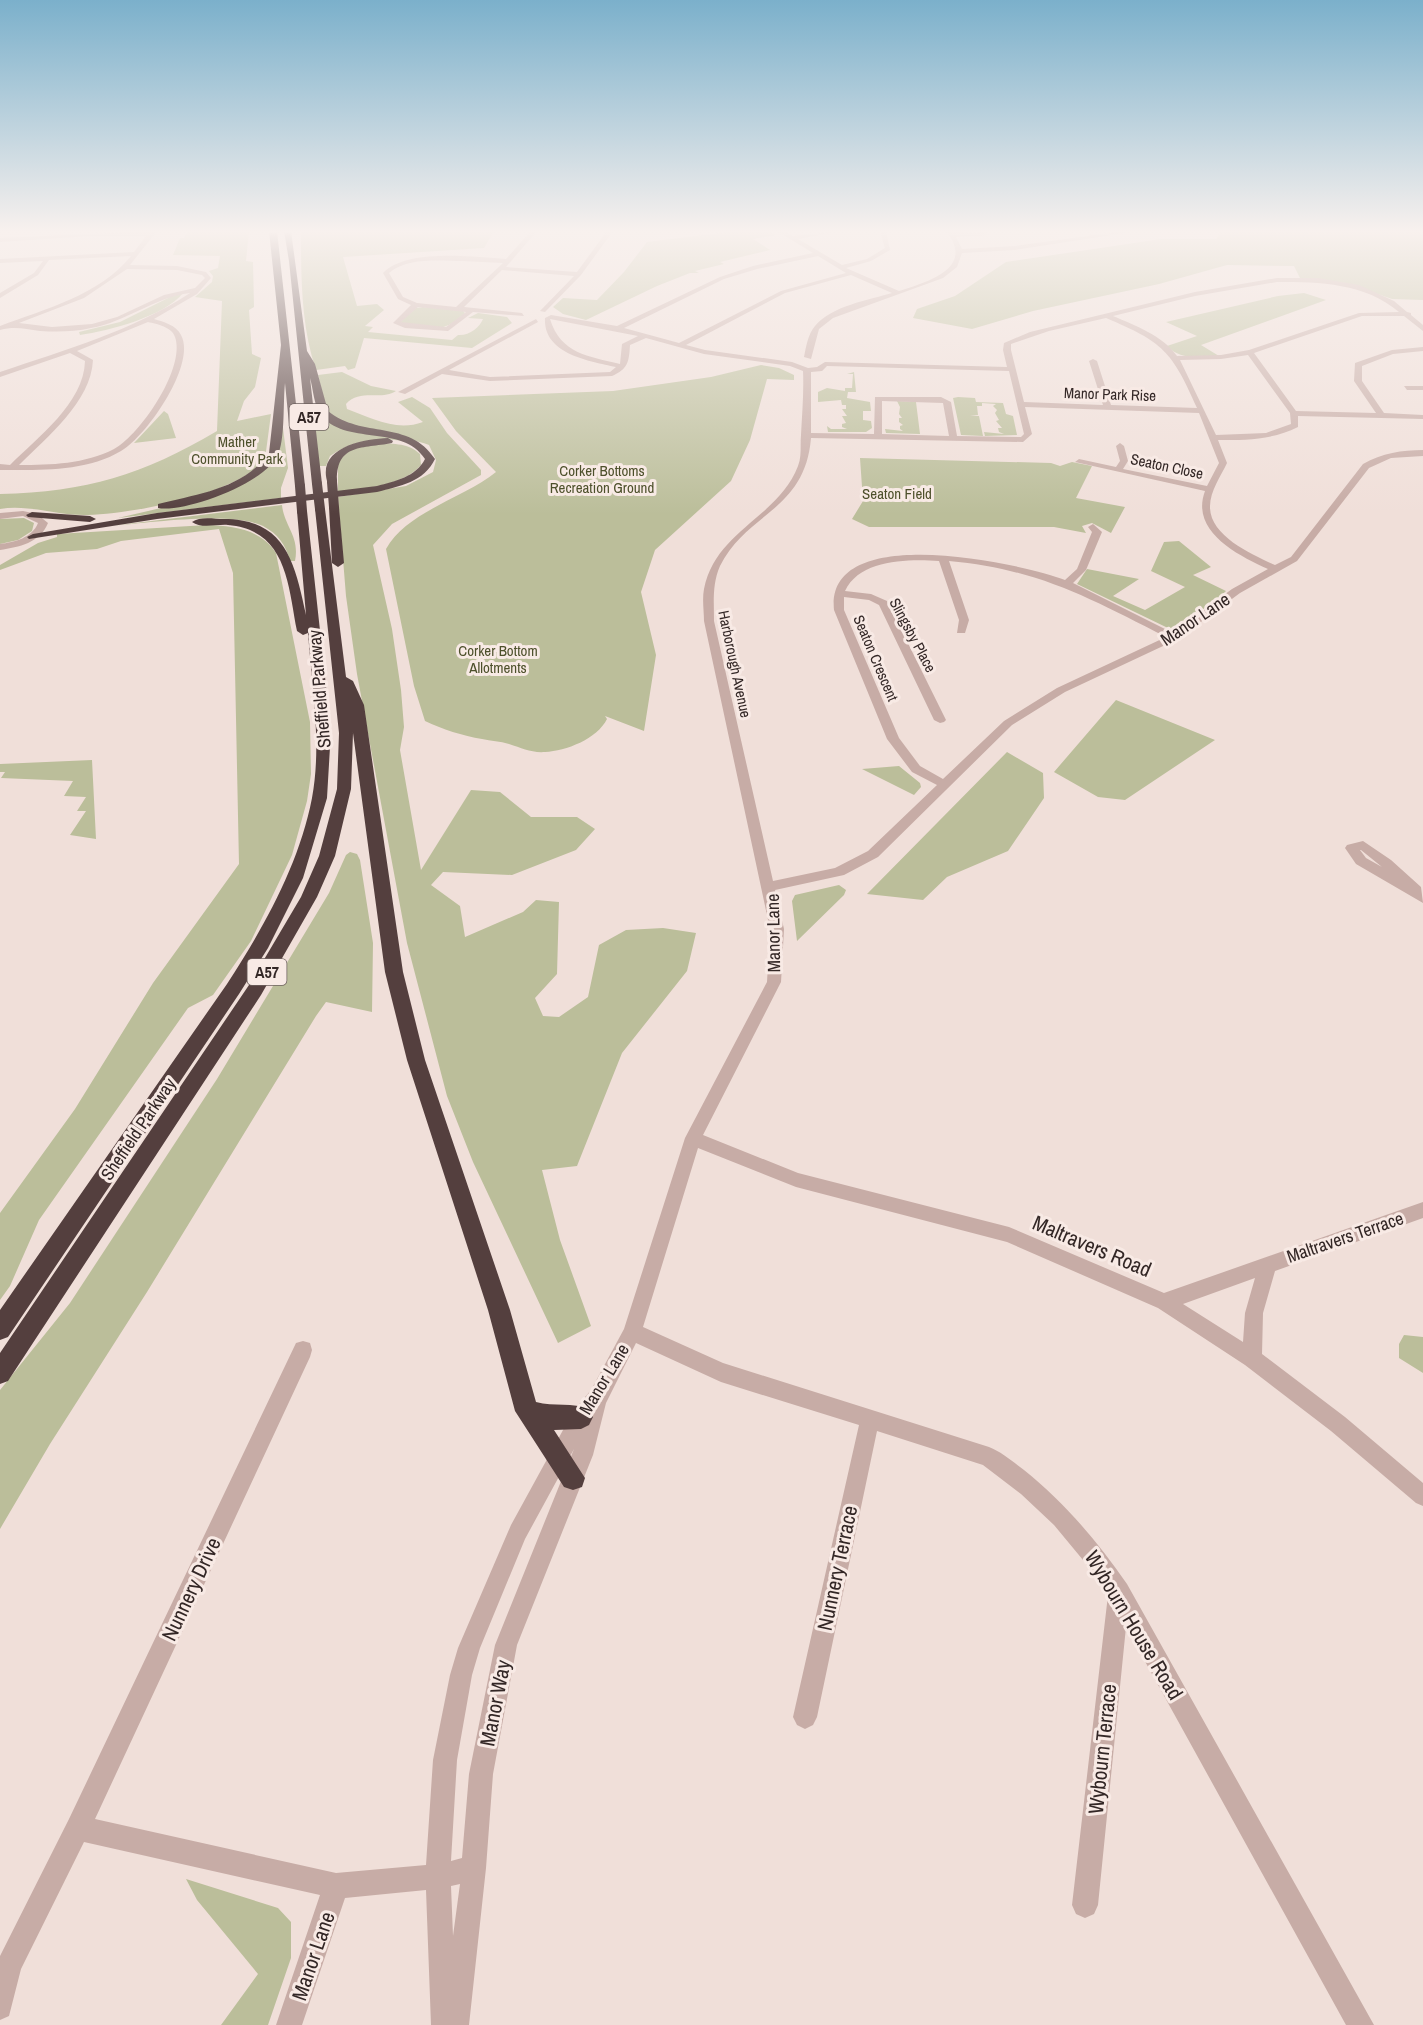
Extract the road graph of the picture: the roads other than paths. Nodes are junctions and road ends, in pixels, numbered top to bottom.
1 (22, 326) edge
2 (91, 326) edge
3 (133, 326) edge
4 (160, 326) edge
5 (281, 326) edge
6 (300, 326) edge
7 (418, 326) edge
8 (452, 326) edge
9 (527, 326) edge
10 (548, 326) edge
11 (601, 326) edge
12 (623, 326) edge
13 (718, 326) edge
14 (820, 326) edge
15 (1071, 326) edge
16 (1130, 326) edge
17 (1327, 326) edge
18 (618, 328) junction
19 (644, 336) junction
20 (678, 346) junction
21 (283, 347) junction
22 (69, 350) junction
23 (302, 350) junction
24 (1423, 350) edge
25 (1250, 352) junction
26 (808, 357) junction
27 (1176, 358) junction
28 (1092, 361) dead end
29 (792, 364) junction
30 (825, 364) junction
31 (623, 367) junction
32 (1012, 369) junction
33 (807, 370) junction
34 (440, 371) junction
35 (0, 375) edge
36 (1407, 388) dead end
37 (1423, 388) edge
38 (402, 392) dead end
39 (1020, 404) junction
40 (1108, 407) junction
41 (1200, 411) junction
42 (1294, 413) junction
43 (1382, 416) junction
44 (1423, 417) edge
45 (805, 435) junction
46 (878, 437) junction
47 (1214, 437) junction
48 (954, 440) junction
49 (417, 444) junction
50 (1120, 446) dead end
51 (1423, 453) edge
52 (1079, 462) dead end
53 (0, 467) edge
54 (12, 467) junction
55 (1118, 470) junction
56 (1210, 489) junction
57 (327, 508) junction
58 (32, 515) junction
59 (0, 516) edge
60 (158, 516) junction
61 (86, 519) junction
62 (1093, 527) dead end
63 (70, 530) junction
64 (31, 538) junction
65 (0, 547) edge
66 (0, 558) edge
67 (943, 558) junction
68 (1275, 569) junction
69 (1066, 584) junction
70 (839, 593) junction
71 (961, 631) dead end
72 (1174, 637) junction
73 (317, 663) junction
74 (339, 666) junction
75 (940, 720) dead end
76 (944, 784) junction
77 (769, 887) junction
78 (1421, 896) edge
79 (693, 1138) junction
80 (1423, 1210) edge
81 (1268, 1264) junction
82 (1164, 1302) junction
83 (0, 1329) edge
84 (632, 1332) junction
85 (303, 1350) dead end
86 (1252, 1358) junction
87 (0, 1373) edge
88 (598, 1397) junction
89 (527, 1411) junction
90 (581, 1417) junction
91 (870, 1419) junction
92 (558, 1458) junction
93 (573, 1478) junction
94 (1423, 1496) edge
95 (1119, 1592) junction
96 (461, 1675) joint
97 (805, 1717) dead end
98 (78, 1828) junction
99 (474, 1868) junction
100 (438, 1876) junction
101 (336, 1886) junction
102 (1085, 1905) dead end
103 (0, 2007) edge
104 (289, 2025) edge
105 (444, 2025) edge
106 (456, 2025) edge
107 (1361, 2025) edge

1 - 2 street
3 - 22 street
4 - 54 street
5 - 21 highway, Sheffield Parkway / A57
6 - 23 highway, Sheffield Parkway / A57
7 - 8 street
9 - 34 street
10 - 31 street
11 - 18 street
12 - 18 street
13 - 20 street
14 - 26 street
15 - 32 street
16 - 27 street
17 - 25 street
18 - 19 street
19 - 20 street
19 - 31 street
20 - 29 street
21 - 61 highway
21 - 73 highway, Sheffield Parkway / A57, bridge
22 - 35 street
22 - 54 street
23 - 49 highway
23 - 57 highway, Sheffield Parkway / A57, bridge
24 - 43 street
25 - 27 street
25 - 42 street
26 - 29 street
26 - 30 street
27 - 41 street
28 - 40 street
29 - 33 street
30 - 32 street
30 - 33 street
31 - 34 street
32 - 39 street
33 - 45 street, Harborough Avenue
34 - 38 street
36 - 37 street
39 - 40 street, Manor Park Rise
39 - 48 street
40 - 41 street, Manor Park Rise
41 - 47 street
42 - 43 street
42 - 47 street
43 - 44 street
45 - 46 street
45 - 77 street, Harborough Avenue
46 - 48 street
46 - 48 street
47 - 56 street
49 - 57 highway, bridge
49 - 60 highway
50 - 55 street, Seaton Close
51 - 68 street, Manor Lane
52 - 55 street, Seaton Close
53 - 54 street
55 - 56 street, Seaton Close
56 - 68 street
57 - 74 highway, Sheffield Parkway / A57
58 - 59 street
58 - 61 highway
58 - 64 street
60 - 61 highway
60 - 63 highway
62 - 69 street
63 - 64 highway
63 - 73 highway
64 - 65 street
64 - 66 street
67 - 69 street
67 - 70 street
67 - 71 street
68 - 72 street, Manor Lane
69 - 72 street
70 - 75 street, Slingsby Place
70 - 76 street, Seaton Crescent
72 - 76 street, Manor Lane
73 - 83 highway, Sheffield Parkway / A57
74 - 87 highway, Sheffield Parkway / A57
74 - 89 highway, A57
76 - 77 street, Manor Lane
77 - 79 street, Manor Lane
78 - 78 street
79 - 82 street, Maltravers Road
79 - 84 street, Manor Lane
80 - 81 street, Maltravers Terrace
81 - 82 street, Maltravers Terrace
81 - 86 street, Maltravers Terrace
82 - 86 street, Maltravers Road
84 - 88 street, Manor Lane
84 - 91 street, Wybourn House Road
85 - 98 street, Nunnery Drive
86 - 94 street, Maltravers Road
88 - 90 street, Manor Lane
88 - 93 street, Manor Way
89 - 90 highway
89 - 92 highway, A57
90 - 92 street, Manor Lane
91 - 95 street, Wybourn House Road
91 - 97 street, Nunnery Terrace
92 - 93 highway, A57
92 - 96 street, Manor Lane
93 - 99 street, Manor Way
95 - 102 street, Wybourn Terrace
95 - 107 street, Wybourn House Road
96 - 100 street, Manor Way
98 - 101 street
98 - 103 street, Nunnery Drive
99 - 100 street
99 - 106 street, Manor Way
100 - 101 street
100 - 105 street, Manor Way
101 - 104 street, Manor Lane

